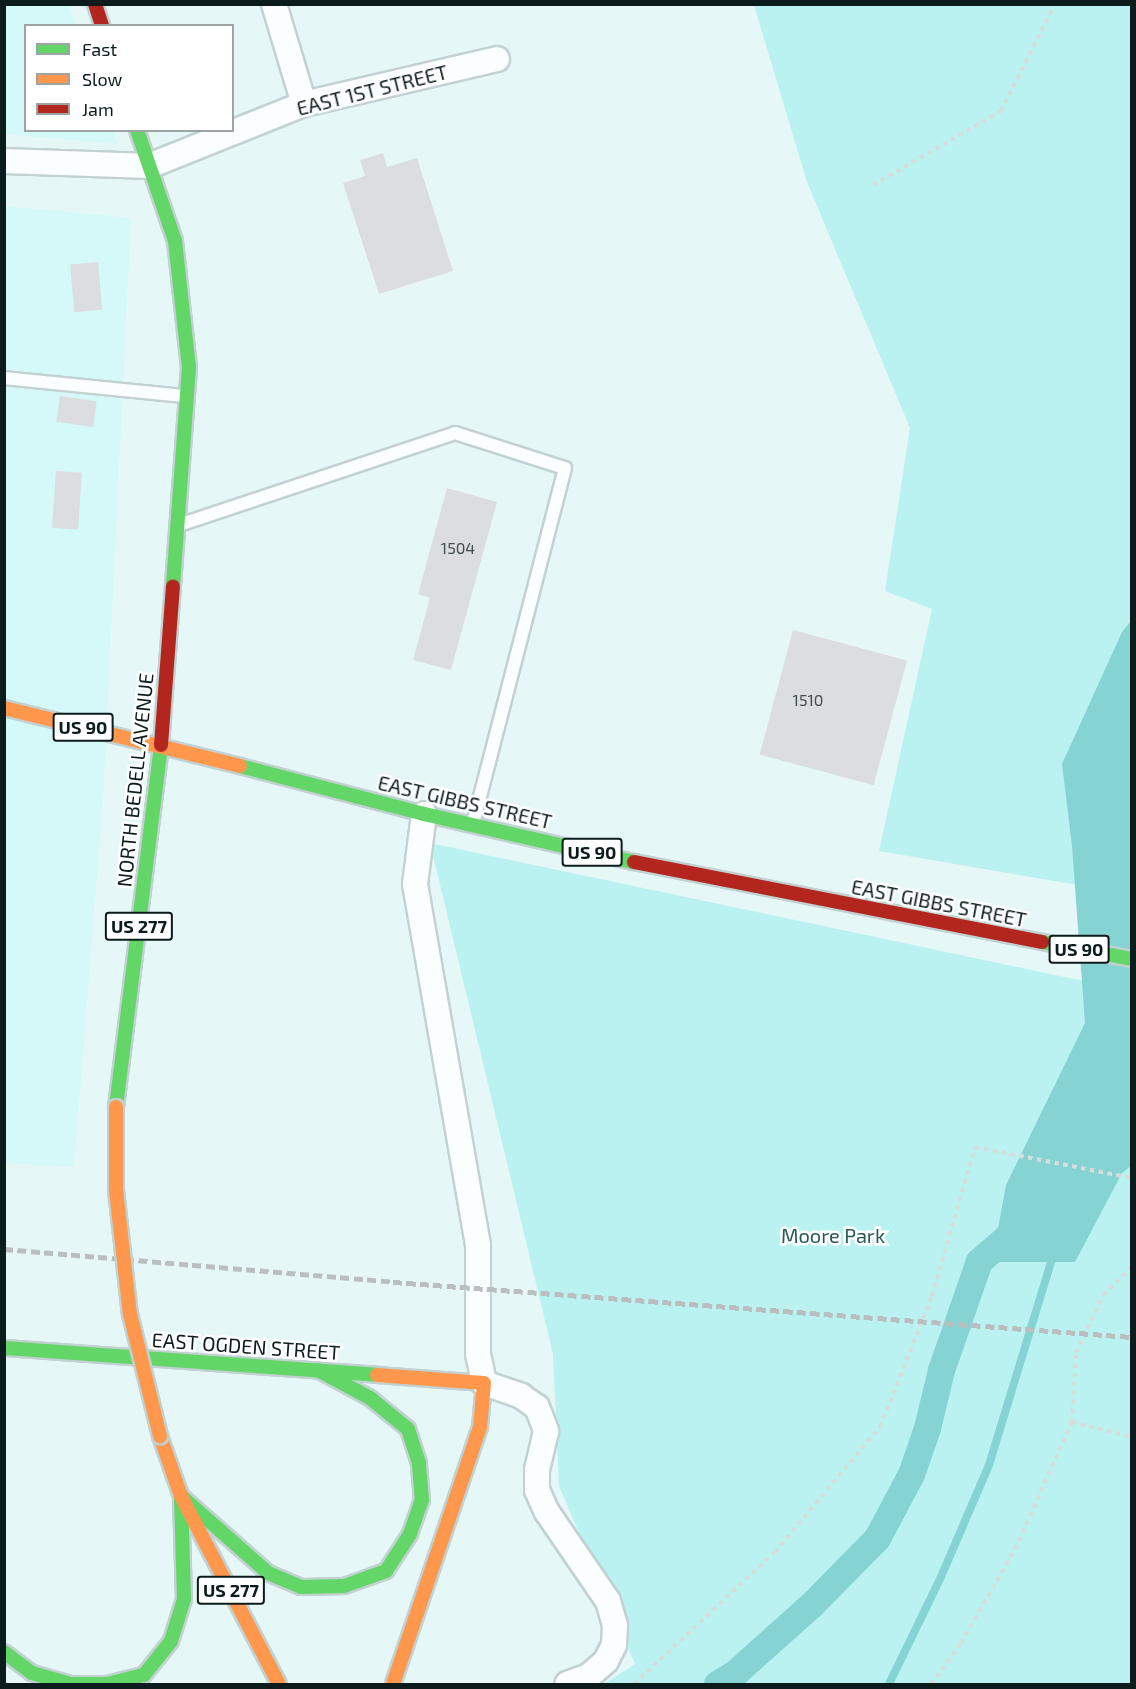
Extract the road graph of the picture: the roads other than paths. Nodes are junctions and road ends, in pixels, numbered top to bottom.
1 (95, 4) edge
2 (274, 4) edge
3 (101, 24) edge
4 (497, 59) dead end
5 (304, 104) junction
6 (138, 132) edge
7 (4, 161) edge
8 (149, 166) junction
9 (4, 378) edge
10 (188, 396) junction
11 (177, 525) junction
12 (4, 708) edge
13 (161, 745) junction
14 (424, 814) junction
15 (473, 824) junction
16 (1131, 959) edge
17 (4, 1348) edge
18 (318, 1370) junction
19 (484, 1383) junction
20 (181, 1496) junction
21 (4, 1652) edge
22 (279, 1684) edge
23 (393, 1684) edge
24 (567, 1684) edge

1 - 3 main road
2 - 5 street
4 - 5 street, EAST 1ST STREET
5 - 8 street, EAST 1ST STREET
6 - 8 main road, NORTH BEDELL AVENUE
7 - 8 street, EAST 1ST STREET
8 - 10 main road, NORTH BEDELL AVENUE
9 - 10 lane
10 - 11 main road, NORTH BEDELL AVENUE
11 - 13 main road, NORTH BEDELL AVENUE
11 - 15 lane
12 - 13 main road, EAST GIBBS STREET / US 90
13 - 14 main road, EAST GIBBS STREET / US 90
13 - 20 main road, NORTH BEDELL AVENUE / US 277, bridge
14 - 15 main road, EAST GIBBS STREET / US 90
14 - 19 street
15 - 16 main road, EAST GIBBS STREET / US 90
17 - 18 main road, EAST OGDEN STREET
18 - 19 main road, EAST OGDEN STREET
18 - 20 main road
19 - 23 main road
19 - 24 street
20 - 21 main road
20 - 22 main road, US 277

